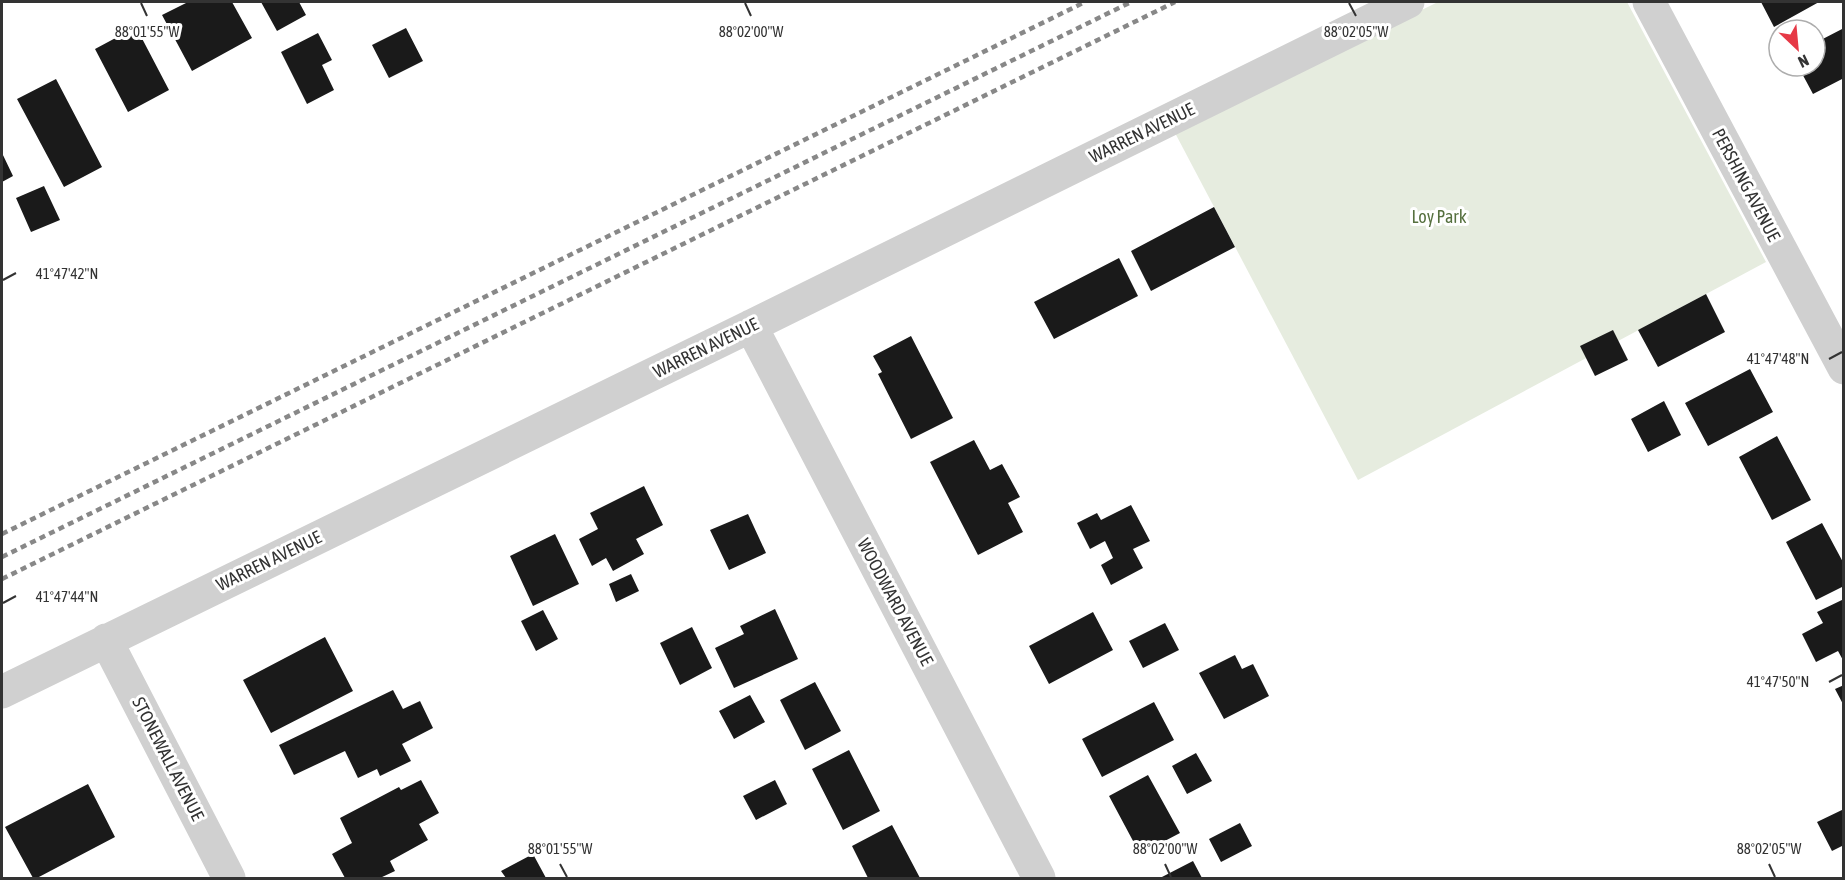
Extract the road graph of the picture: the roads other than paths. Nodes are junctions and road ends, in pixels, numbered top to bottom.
1 (1408, 2) edge
2 (1649, 2) edge
3 (751, 326) junction
4 (1844, 368) edge
5 (106, 640) junction
6 (2, 692) edge
7 (229, 879) edge
8 (1039, 879) edge

1 - 3 street, WARREN AVENUE
2 - 4 street, PERSHING AVENUE
3 - 5 street, WARREN AVENUE
3 - 8 street, WOODWARD AVENUE
5 - 6 street, WARREN AVENUE
5 - 7 street, STONEWALL AVENUE

